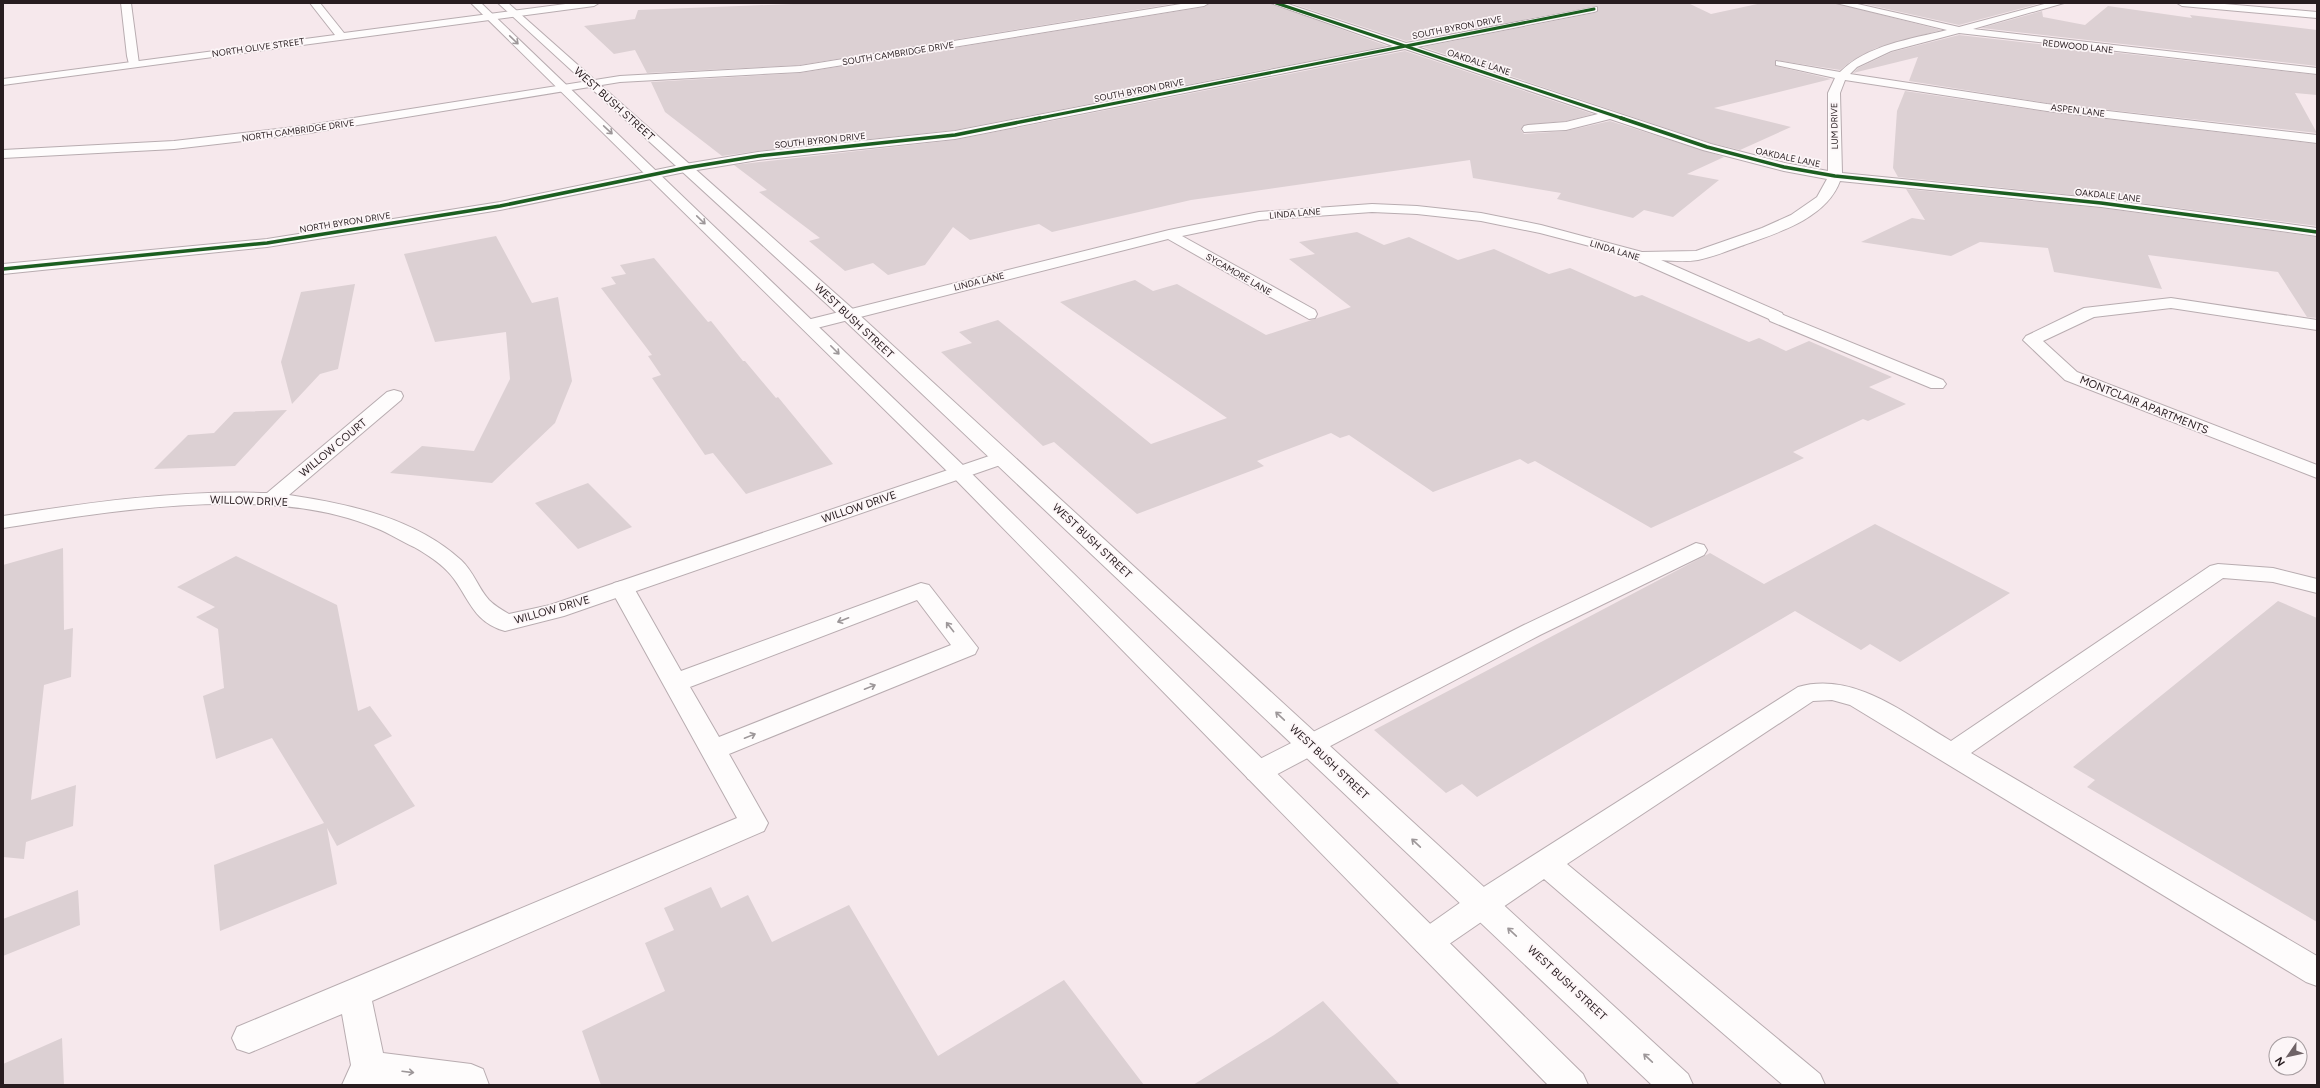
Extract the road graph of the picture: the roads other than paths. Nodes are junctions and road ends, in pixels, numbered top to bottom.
1 (126, 3) edge
2 (315, 3) edge
3 (594, 3) edge
4 (1204, 3) edge
5 (1276, 3) edge
6 (1841, 3) edge
7 (2059, 3) edge
8 (2182, 3) edge
9 (2306, 3) edge
10 (495, 9) edge
11 (1594, 9) dead end
12 (2315, 15) edge
13 (1960, 30) junction
14 (341, 36) junction
15 (1407, 47) junction
16 (1780, 63) dead end
17 (134, 64) junction
18 (2317, 71) edge
19 (1841, 77) junction
20 (3, 82) edge
21 (590, 84) junction
22 (563, 88) junction
23 (1610, 115) junction
24 (1528, 129) dead end
25 (2317, 139) edge
26 (3, 154) edge
27 (685, 168) junction
28 (654, 174) junction
29 (1835, 176) junction
30 (2317, 232) edge
31 (1169, 234) junction
32 (1629, 252) junction
33 (3, 269) edge
34 (848, 314) junction
35 (1309, 314) dead end
36 (809, 325) junction
37 (2317, 325) edge
38 (1937, 384) dead end
39 (394, 396) dead end
40 (1002, 458) junction
41 (959, 472) junction
42 (2317, 472) edge
43 (271, 500) junction
44 (3, 522) edge
45 (1696, 550) dead end
46 (2317, 586) edge
47 (622, 588) junction
48 (675, 683) junction
49 (1310, 744) junction
50 (714, 750) junction
51 (1951, 754) junction
52 (1258, 772) junction
53 (1546, 863) junction
54 (1482, 904) junction
55 (1428, 942) junction
56 (2317, 972) edge
57 (354, 994) junction
58 (249, 1038) dead end
59 (364, 1076) edge
60 (472, 1085) edge
61 (1572, 1085) edge
62 (1676, 1085) edge
63 (1808, 1085) edge

1 - 17 street
2 - 14 street
3 - 10 street, NORTH OLIVE STREET
4 - 21 street, SOUTH CAMBRIDGE DRIVE
5 - 15 street, OAKDALE LANE
6 - 13 street, REDWOOD LANE
7 - 13 street, LUM DRIVE
8 - 12 street
9 - 12 street
10 - 14 street, NORTH OLIVE STREET
10 - 21 street, WEST BUSH STREET
10 -> 22 street, WEST BUSH STREET
11 - 15 street, SOUTH BYRON DRIVE
13 - 18 street, REDWOOD LANE
13 - 19 street, LUM DRIVE
14 - 17 street, NORTH OLIVE STREET
15 - 23 street, OAKDALE LANE
15 - 27 street, SOUTH BYRON DRIVE
16 - 19 street, ASPEN LANE
17 - 20 street, NORTH OLIVE STREET
19 - 25 street, ASPEN LANE
19 - 29 street, LUM DRIVE
21 - 22 street, NORTH CAMBRIDGE DRIVE
21 - 27 street, WEST BUSH STREET
22 - 26 street, NORTH CAMBRIDGE DRIVE
22 -> 28 street, WEST BUSH STREET
23 - 24 street
23 - 29 street, OAKDALE LANE
27 - 28 street, NORTH BYRON DRIVE
27 - 34 street, WEST BUSH STREET
28 - 33 street, NORTH BYRON DRIVE
28 -> 36 street, WEST BUSH STREET
29 - 30 street, OAKDALE LANE
29 - 32 street, LUM DRIVE
31 - 32 street, LINDA LANE
31 - 34 street, LINDA LANE
31 - 35 street, SYCAMORE LANE
32 - 38 street, LINDA LANE
34 - 36 street, LINDA LANE
34 - 40 street, WEST BUSH STREET
36 -> 41 street, WEST BUSH STREET
37 - 42 street, MONTCLAIR APARTMENTS
39 - 43 street, WILLOW COURT
40 - 41 street, WILLOW DRIVE
49 -> 40 street, WEST BUSH STREET
41 - 47 street, WILLOW DRIVE
41 - 52 street, WEST BUSH STREET
43 - 44 street, WILLOW DRIVE
43 - 47 street, WILLOW DRIVE
45 - 49 street
46 - 51 street
47 - 48 street
48 - 50 street
50 -> 48 street
49 - 52 street
54 -> 49 street, WEST BUSH STREET
50 - 57 street
51 - 53 street
51 - 56 street
52 - 55 street, WEST BUSH STREET
53 - 54 street
53 - 63 street
54 - 55 street
62 -> 54 street, WEST BUSH STREET
55 - 61 street, WEST BUSH STREET
57 - 58 street
57 - 59 street
59 -> 60 street

